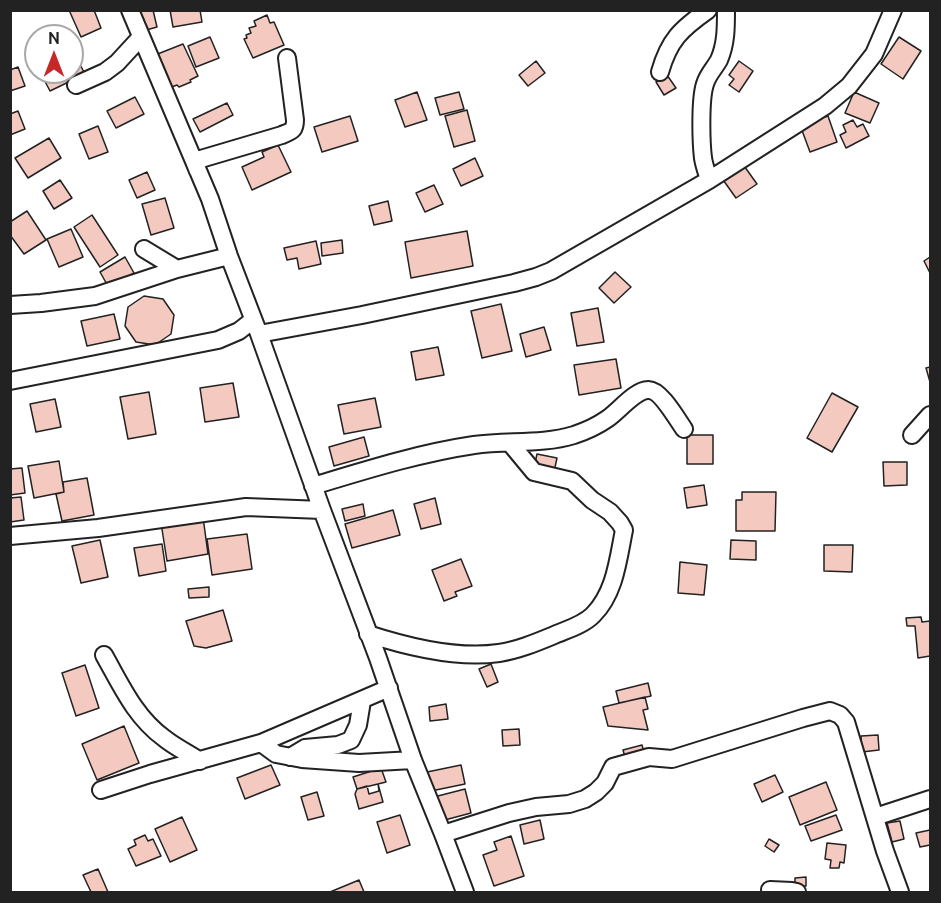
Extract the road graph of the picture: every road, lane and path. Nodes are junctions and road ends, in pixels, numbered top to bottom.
1 (130, 10) edge
2 (708, 10) edge
3 (726, 10) edge
4 (893, 10) edge
5 (141, 37) junction
6 (287, 58) dead end
7 (660, 72) dead end
8 (76, 85) dead end
9 (709, 180) junction
10 (210, 199) junction
11 (144, 249) dead end
12 (229, 256) junction
13 (177, 269) junction
14 (10, 305) edge
15 (256, 327) junction
16 (10, 381) edge
17 (930, 415) edge
18 (684, 429) dead end
19 (912, 435) dead end
20 (510, 443) junction
21 (313, 486) junction
22 (322, 510) junction
23 (10, 536) edge
24 (369, 634) junction
25 (105, 655) dead end
26 (389, 688) junction
27 (362, 701) junction
28 (261, 743) junction
29 (290, 757) junction
30 (200, 760) junction
31 (413, 760) junction
32 (101, 790) dead end
33 (930, 799) edge
34 (875, 817) junction
35 (443, 834) junction
36 (770, 890) dead end
37 (465, 892) edge
38 (797, 892) edge
39 (900, 892) edge

1 - 5 street
2 - 7 street
3 - 9 street
4 - 9 street
5 - 8 street
5 - 10 street
6 - 10 street
9 - 15 street
10 - 12 street
11 - 13 street
12 - 13 street
12 - 15 street
13 - 14 street
15 - 16 street
15 - 21 street
17 - 19 street
18 - 20 street
20 - 21 street
20 - 24 street
21 - 22 street
22 - 23 street
22 - 24 street
24 - 26 street
25 - 30 street
26 - 27 street
26 - 31 street
27 - 28 street
27 - 29 street
28 - 29 street
28 - 30 street
29 - 31 street
30 - 32 street
31 - 35 street
33 - 34 street
34 - 35 street
34 - 39 street
35 - 37 street
36 - 38 street

